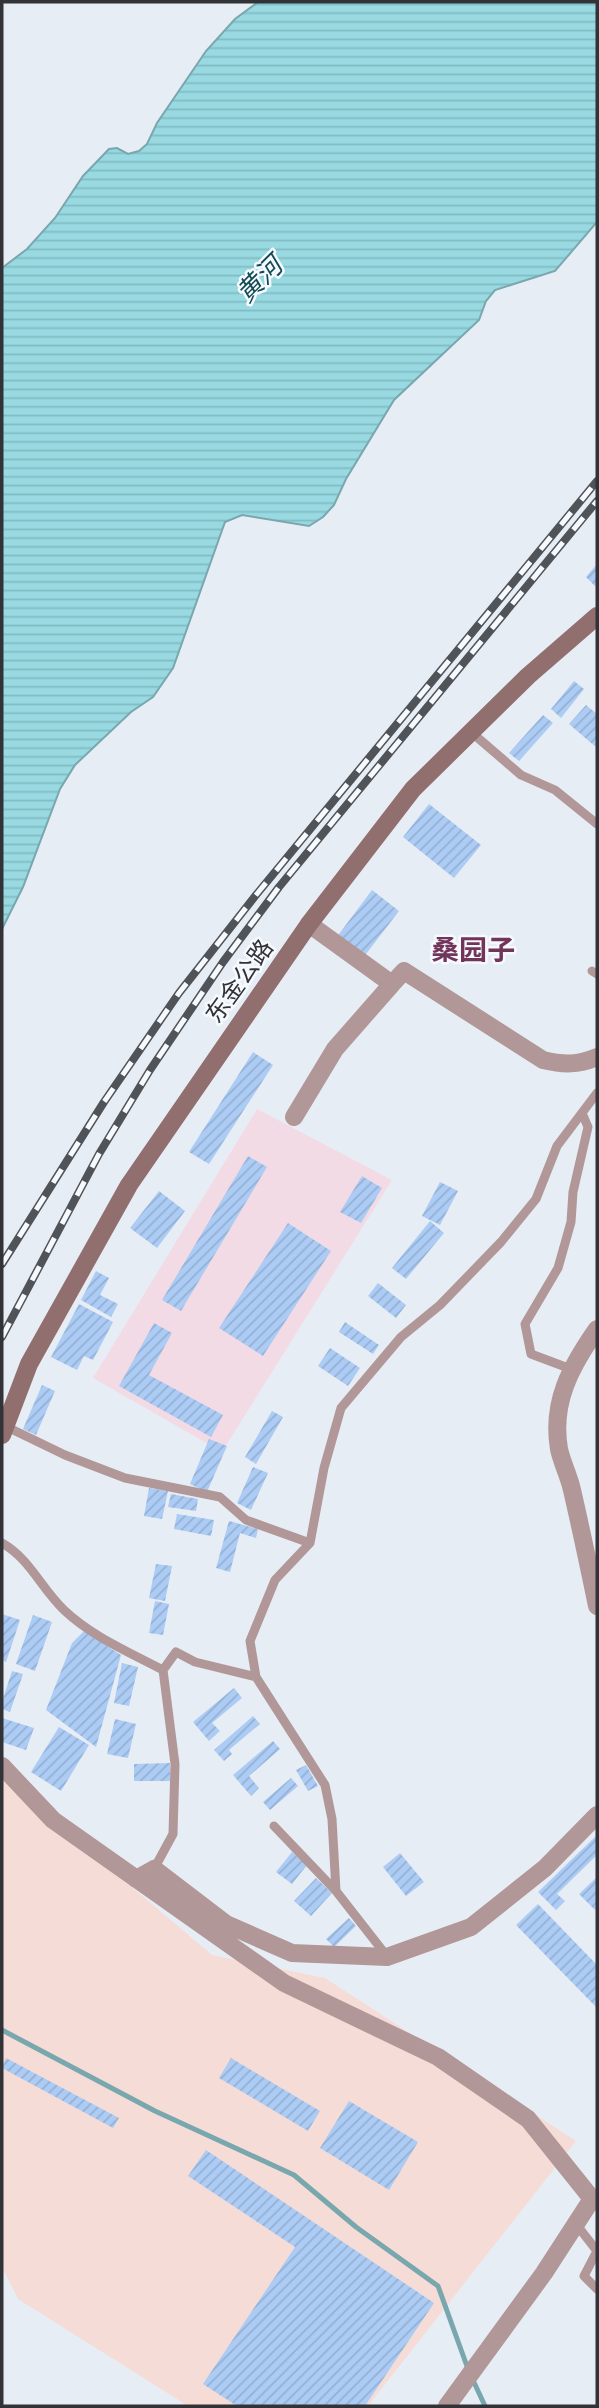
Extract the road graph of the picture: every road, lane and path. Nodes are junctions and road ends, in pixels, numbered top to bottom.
1 (597, 616) edge
2 (471, 732) junction
3 (597, 824) edge
4 (309, 924) junction
5 (392, 984) junction
6 (597, 1057) edge
7 (597, 1093) edge
8 (582, 1113) junction
9 (294, 1117) dead end
10 (597, 1329) edge
11 (571, 1369) junction
12 (4, 1430) edge
13 (2, 1543) edge
14 (310, 1543) junction
15 (597, 1606) edge
16 (163, 1670) junction
17 (256, 1677) junction
18 (2, 1766) edge
19 (597, 1815) edge
20 (274, 1826) dead end
21 (154, 1869) junction
22 (136, 1879) junction
23 (336, 1891) junction
24 (387, 1957) junction
25 (595, 2200) edge
26 (576, 2224) junction
27 (597, 2288) edge
28 (447, 2406) edge

1 - 2 main road, 东金公路
2 - 3 lane
2 - 4 main road, 东金公路
4 - 5 street
4 - 12 main road, 东金公路
5 - 6 street
5 - 9 street
7 - 8 lane
8 - 11 lane
8 - 14 lane
10 - 11 street
11 - 15 street
12 - 14 lane
13 - 16 lane
14 - 17 lane
16 - 17 lane
16 - 21 lane
17 - 23 lane
18 - 22 street
19 - 24 street
20 - 23 lane
21 - 22 street
21 - 24 street
22 - 25 street
23 - 24 lane
25 - 26 street
26 - 27 lane
26 - 28 street

